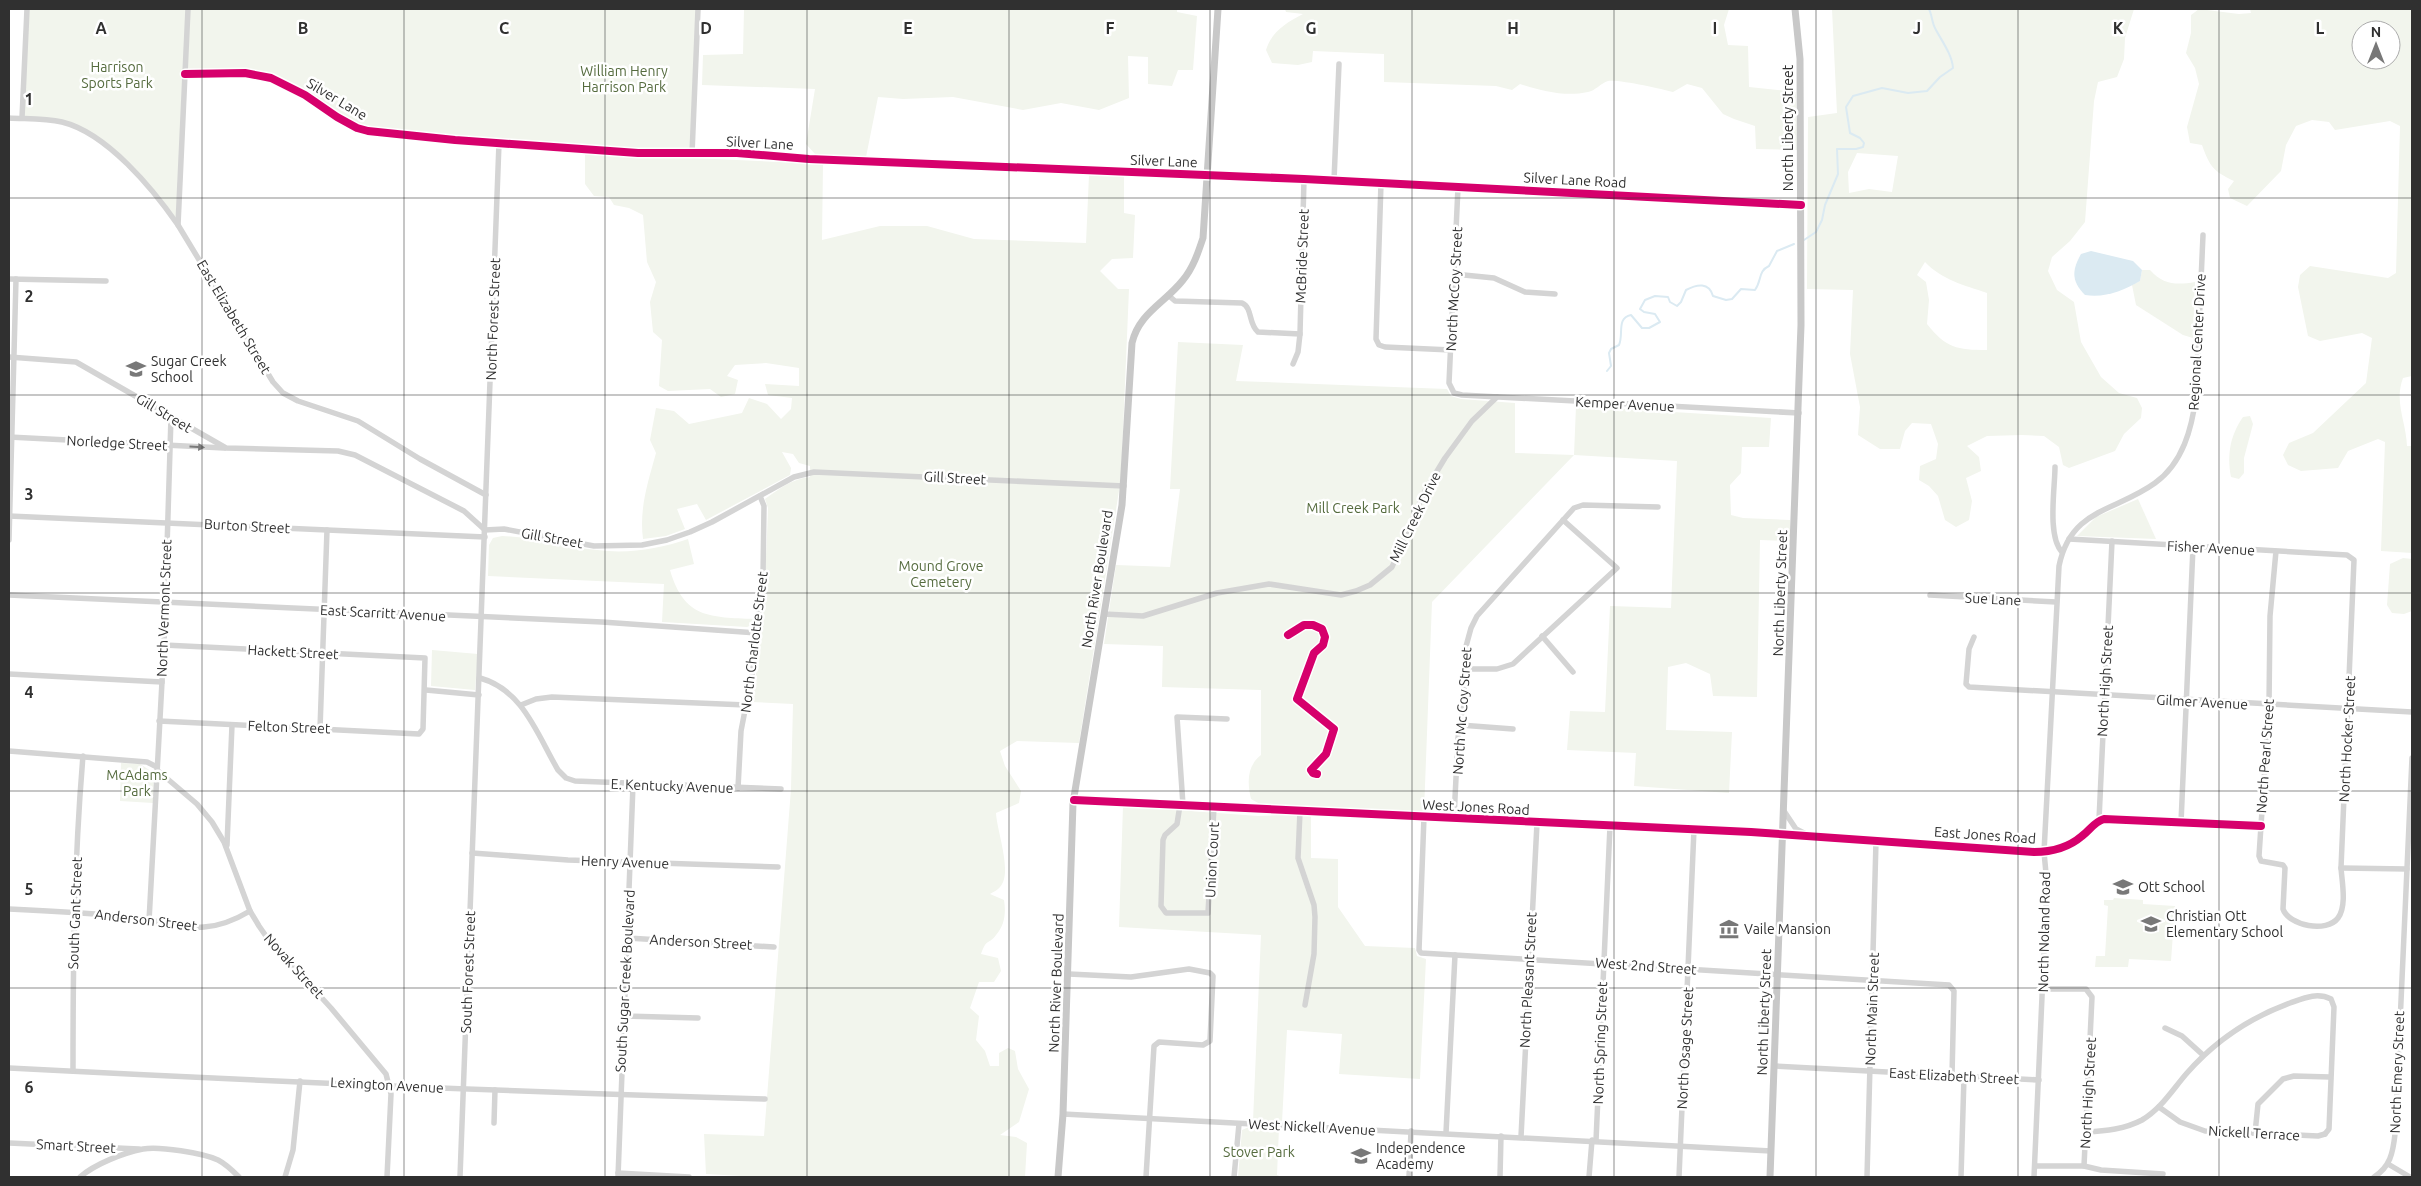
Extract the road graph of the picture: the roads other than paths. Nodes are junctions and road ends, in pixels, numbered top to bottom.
1 (27, 9) edge
2 (188, 9) edge
3 (698, 9) edge
4 (1218, 9) edge
5 (1795, 9) edge
6 (1339, 64) dead end
7 (185, 74) junction
8 (9, 118) edge
9 (22, 118) junction
10 (499, 143) junction
11 (692, 154) junction
12 (1209, 175) junction
13 (1304, 179) junction
14 (1334, 180) junction
15 (1348, 181) joint
16 (1381, 183) junction
17 (1458, 187) junction
18 (1801, 205) junction
19 (178, 225) junction
20 (2203, 235) dead end
21 (1454, 274) junction
22 (9, 279) edge
23 (16, 279) junction
24 (106, 281) dead end
25 (1555, 294) dead end
26 (1168, 296) junction
27 (1300, 334) junction
28 (1451, 350) junction
29 (11, 357) edge
30 (1293, 364) dead end
31 (1453, 391) joint
32 (1497, 397) junction
33 (1799, 413) junction
34 (171, 416) junction
35 (10, 437) edge
36 (169, 446) junction
37 (226, 448) junction
38 (2056, 467) dead end
39 (1124, 486) junction
40 (486, 495) junction
41 (760, 496) junction
42 (1658, 507) dead end
43 (9, 516) edge
44 (1563, 520) junction
45 (167, 523) junction
46 (327, 530) junction
47 (485, 533) junction
48 (2068, 538) junction
49 (9, 540) edge
50 (2112, 541) junction
51 (2193, 547) junction
52 (2276, 551) junction
53 (2062, 552) junction
54 (2353, 559) joint
55 (9, 595) edge
56 (1930, 596) dead end
57 (165, 602) junction
58 (2056, 602) junction
59 (324, 610) junction
60 (1104, 614) junction
61 (482, 618) junction
62 (757, 632) junction
63 (1542, 636) junction
64 (1974, 637) dead end
65 (164, 645) junction
66 (321, 653) junction
67 (1465, 669) junction
68 (1572, 672) dead end
69 (9, 674) edge
70 (480, 678) junction
71 (162, 682) junction
72 (426, 690) junction
73 (2051, 693) junction
74 (479, 695) junction
75 (2105, 696) junction
76 (2186, 701) junction
77 (520, 705) junction
78 (746, 705) junction
79 (2269, 705) junction
80 (2349, 710) junction
81 (2412, 712) edge
82 (1227, 718) dead end
83 (159, 721) junction
84 (232, 725) junction
85 (1460, 725) junction
86 (320, 729) junction
87 (1513, 729) dead end
88 (9, 752) edge
89 (83, 756) junction
90 (2412, 758) edge
91 (157, 769) junction
92 (633, 785) junction
93 (738, 788) junction
94 (781, 789) dead end
95 (1074, 800) junction
96 (1182, 805) junction
97 (1214, 806) junction
98 (1300, 811) junction
99 (1784, 811) junction
100 (1424, 817) junction
101 (1454, 818) junction
102 (2099, 820) junction
103 (1537, 823) junction
104 (2181, 823) junction
105 (1610, 826) junction
106 (2261, 826) junction
107 (1694, 829) junction
108 (1783, 834) junction
109 (1810, 836) junction
110 (1876, 840) junction
111 (226, 850) junction
112 (2044, 852) junction
113 (472, 853) junction
114 (630, 862) junction
115 (778, 867) dead end
116 (2342, 868) junction
117 (2407, 869) junction
118 (9, 909) edge
119 (250, 911) junction
120 (74, 912) junction
121 (2338, 918) joint
122 (149, 921) junction
123 (628, 938) junction
124 (774, 947) dead end
125 (1455, 955) junction
126 (1529, 959) junction
127 (1604, 963) junction
128 (1688, 969) junction
129 (1069, 974) junction
130 (1778, 975) junction
131 (1873, 981) junction
132 (2042, 989) junction
133 (1305, 1005) dead end
134 (624, 1016) junction
135 (698, 1018) dead end
136 (2165, 1028) dead end
137 (2203, 1056) junction
138 (1775, 1066) junction
139 (9, 1068) edge
140 (73, 1071) junction
141 (1870, 1072) junction
142 (1952, 1076) junction
143 (1964, 1077) junction
144 (2330, 1077) junction
145 (2039, 1080) junction
146 (300, 1081) junction
147 (390, 1084) junction
148 (463, 1090) junction
149 (495, 1090) junction
150 (620, 1095) junction
151 (765, 1099) dead end
152 (2159, 1107) junction
153 (1063, 1114) junction
154 (1150, 1119) junction
155 (494, 1122) dead end
156 (1239, 1124) junction
157 (1412, 1131) junction
158 (2086, 1132) junction
159 (1446, 1133) junction
160 (2255, 1133) junction
161 (1501, 1136) junction
162 (1521, 1137) junction
163 (1594, 1140) junction
164 (9, 1143) edge
165 (1680, 1146) junction
166 (144, 1149) junction
167 (1771, 1151) junction
168 (2388, 1164) junction
169 (2035, 1166) junction
170 (2084, 1166) junction
171 (2163, 1174) dead end
172 (618, 1175) edge
173 (80, 1177) edge
174 (239, 1177) edge
175 (285, 1177) edge
176 (387, 1177) edge
177 (460, 1177) edge
178 (689, 1177) edge
179 (1058, 1177) edge
180 (1146, 1177) edge
181 (1234, 1177) edge
182 (1409, 1177) edge
183 (1500, 1177) edge
184 (1589, 1177) edge
185 (1679, 1177) edge
186 (1770, 1177) edge
187 (1867, 1177) edge
188 (1961, 1177) edge
189 (2034, 1177) edge
190 (2374, 1177) edge
191 (2410, 1177) edge

1 - 9 street
2 - 7 street
3 - 11 street
4 - 12 main road, North River Boulevard
5 - 18 main road, North Liberty Street
6 - 14 street
7 - 10 street, Silver Lane
7 - 19 street
8 - 9 street, East Elizabeth Street
9 - 19 street, East Elizabeth Street
10 - 11 street, Silver Lane
10 - 40 street, North Forest Street
11 - 12 street, Silver Lane
12 - 13 street, Silver Lane
12 - 26 main road, North River Boulevard
13 - 14 street, Silver Lane
13 - 27 street, McBride Street
14 - 15 street, Silver Lane
15 - 16 street, Silver Lane Road
16 - 17 street, Silver Lane Road
16 - 28 street
17 - 18 street, Silver Lane Road
17 - 21 street, North McCoy Street
18 - 33 main road, North Liberty Street
19 - 40 street, East Elizabeth Street
20 - 48 street, Regional Center Drive
21 - 25 street
21 - 28 street, North McCoy Street
22 - 23 street
23 - 24 street
23 - 29 street
26 - 27 street
26 - 39 main road, North River Boulevard
27 - 30 street, McBride Street
28 - 31 street, North McCoy Street
29 - 34 street, Gill Street
29 - 35 street
31 - 32 street, Kemper Avenue
32 - 33 street, Kemper Avenue
32 - 60 street, Mill Creek Drive
33 - 99 main road, North Liberty Street
34 - 36 street, North Vermont Street
34 - 37 street, Gill Street
35 - 36 street, Norledge Street
35 - 43 street
36 -> 37 street, Norledge Street
36 - 45 street, North Vermont Street
37 - 47 street, Gill Street
38 - 53 street
39 - 41 street, Gill Street
39 - 60 main road, North River Boulevard
40 - 47 street, North Forest Street
41 - 47 street, Gill Street
41 - 62 street, North Charlotte Street
42 - 44 street, North Mc Coy Street
43 - 45 street, Burton Street
43 - 49 street
44 - 63 street
44 - 67 street, North Mc Coy Street
45 - 46 street, Burton Street
45 - 57 street, North Vermont Street
46 - 47 street, Burton Street
46 - 59 street
47 - 61 street
48 - 50 street, Fisher Avenue
48 - 53 street, North Noland Road
50 - 51 street, Fisher Avenue
50 - 75 street, North High Street
51 - 52 street, Fisher Avenue
51 - 76 street
52 - 54 street, Fisher Avenue
52 - 79 street, North Pearl Street
53 - 58 street, North Noland Road
54 - 80 street, North Hocker Street
55 - 57 street, East Scarritt Avenue
56 - 58 street, Sue Lane
57 - 59 street, East Scarritt Avenue
57 - 65 street, North Vermont Street
58 - 73 street, North Noland Road
59 - 61 street, East Scarritt Avenue
59 - 66 street
60 - 95 main road, North River Boulevard
61 - 62 street, East Scarritt Avenue
61 - 70 street
62 - 78 street, North Charlotte Street
63 - 67 street
63 - 68 street
64 - 73 street, Gilmer Avenue
65 - 66 street, Hackett Street
65 - 71 street, North Vermont Street
66 - 72 street, Hackett Street
66 - 86 street
67 - 85 street, North Mc Coy Street
69 - 71 street
70 - 74 street
70 - 77 street
71 - 83 street, North Vermont Street
72 - 74 street
72 - 86 street, Felton Street
73 - 75 street, Gilmer Avenue
73 - 112 street, North Noland Road
74 - 113 street, South Forest Street
75 - 76 street, Gilmer Avenue
75 - 102 street, North High Street
76 - 79 street, Gilmer Avenue
76 - 104 street
77 - 78 street
77 - 92 street, E. Kentucky Avenue
78 - 93 street, North Charlotte Street
79 - 80 street, Gilmer Avenue
79 - 106 street, North Pearl Street
80 - 81 street, Gilmer Avenue
80 - 116 street, North Hocker Street
82 - 96 street
83 - 84 street, Felton Street
83 - 91 street, North Vermont Street
84 - 86 street, Felton Street
84 - 111 street
85 - 87 street
85 - 101 street, North Mc Coy Street
88 - 89 street
89 - 91 street
89 - 120 street, South Gant Street
90 - 117 street, North Emery Street
91 - 111 street, Novak Street
91 - 122 street, North Vermont Street
92 - 93 street, E. Kentucky Avenue
92 - 114 street, South Sugar Creek Boulevard
93 - 94 street, E. Kentucky Avenue
95 - 96 street, West Jones Road
95 - 129 main road, North River Boulevard
96 - 97 street, West Jones Road
96 - 97 street, Union Court
97 - 98 street, West Jones Road
98 - 100 street, West Jones Road
98 - 133 street
99 - 108 main road, North Liberty Street
99 - 109 street
100 - 101 street, West Jones Road
100 - 125 street, West 2nd Street
101 - 103 street, West Jones Road
102 - 104 street
102 - 112 street, East Jones Road
103 - 105 street, West Jones Road
103 - 126 street, North Pleasant Street
104 - 106 street
105 - 107 street, West Jones Road
105 - 127 street, North Spring Street
106 - 121 street, North Pearl Street
107 - 108 street, West Jones Road
107 - 128 street, North Osage Street
108 - 109 street, West Jones Road
108 - 130 main road, North Liberty Street
109 - 110 street, West Jones Road
110 - 112 street, East Jones Road
110 - 131 street, North Main Street
111 - 119 street, Novak Street
112 - 132 street, North Noland Road
113 - 114 street, Henry Avenue
113 - 148 street, South Forest Street
114 - 115 street, Henry Avenue
114 - 123 street, South Sugar Creek Boulevard
116 - 117 street
116 - 121 street, North Hocker Street
117 - 168 street, North Emery Street
118 - 120 street, Anderson Street
119 - 122 street, Anderson Street
119 - 147 street, Novak Street
120 - 122 street, Anderson Street
120 - 140 street, South Gant Street
123 - 124 street, Anderson Street
123 - 134 street, South Sugar Creek Boulevard
125 - 126 street, West 2nd Street
125 - 159 street
126 - 127 street, West 2nd Street
126 - 162 street, North Pleasant Street
127 - 128 street, West 2nd Street
127 - 163 street, North Spring Street
128 - 130 street, West 2nd Street
128 - 165 street, North Osage Street
129 - 153 main road, North River Boulevard
129 - 154 street
130 - 131 street, West 2nd Street
130 - 138 main road, North Liberty Street
131 - 141 street, North Main Street
131 - 142 street, West 2nd Street
132 - 145 street, North Noland Road
132 - 158 street, North High Street
134 - 135 street
134 - 150 street, South Sugar Creek Boulevard
136 - 137 street
137 - 144 street
137 - 152 street
138 - 141 street, East Elizabeth Street
138 - 167 main road, North Liberty Street
139 - 140 street, Lexington Avenue
140 - 146 street, Lexington Avenue
141 - 142 street, East Elizabeth Street
141 - 187 street, North Main Street
142 - 143 street, East Elizabeth Street
143 - 145 street, East Elizabeth Street
143 - 188 street
144 - 160 street
144 - 160 street, Nickell Terrace
145 - 169 street, North Noland Road
146 - 147 street, Lexington Avenue
146 - 175 street
147 - 148 street, Lexington Avenue
147 - 176 street
148 - 149 street, Lexington Avenue
148 - 177 street, South Forest Street
149 - 150 street, Lexington Avenue
149 - 155 street
150 - 151 street, Lexington Avenue
150 - 172 street, South Sugar Creek Boulevard
152 - 158 street
152 - 160 street, Nickell Terrace
153 - 154 street, West Nickell Avenue
153 - 179 main road, North River Boulevard
154 - 156 street, West Nickell Avenue
154 - 180 street
156 - 157 street, West Nickell Avenue
156 - 181 street
157 - 159 street, West Nickell Avenue
157 - 182 street
158 - 170 street, North High Street
159 - 161 street, West Nickell Avenue
161 - 162 street, West Nickell Avenue
161 - 183 street
162 - 163 street, West Nickell Avenue
163 - 165 street, West Nickell Avenue
163 - 184 street, North Spring Street
164 - 166 street, Smart Street
165 - 167 street, West Nickell Avenue
165 - 185 street, North Osage Street
166 - 173 street
166 - 174 street, Smart Street
167 - 186 main road, North Liberty Street
168 - 190 street
168 - 191 street
169 - 170 street
169 - 189 street, North Noland Road
170 - 171 street
172 - 178 street

